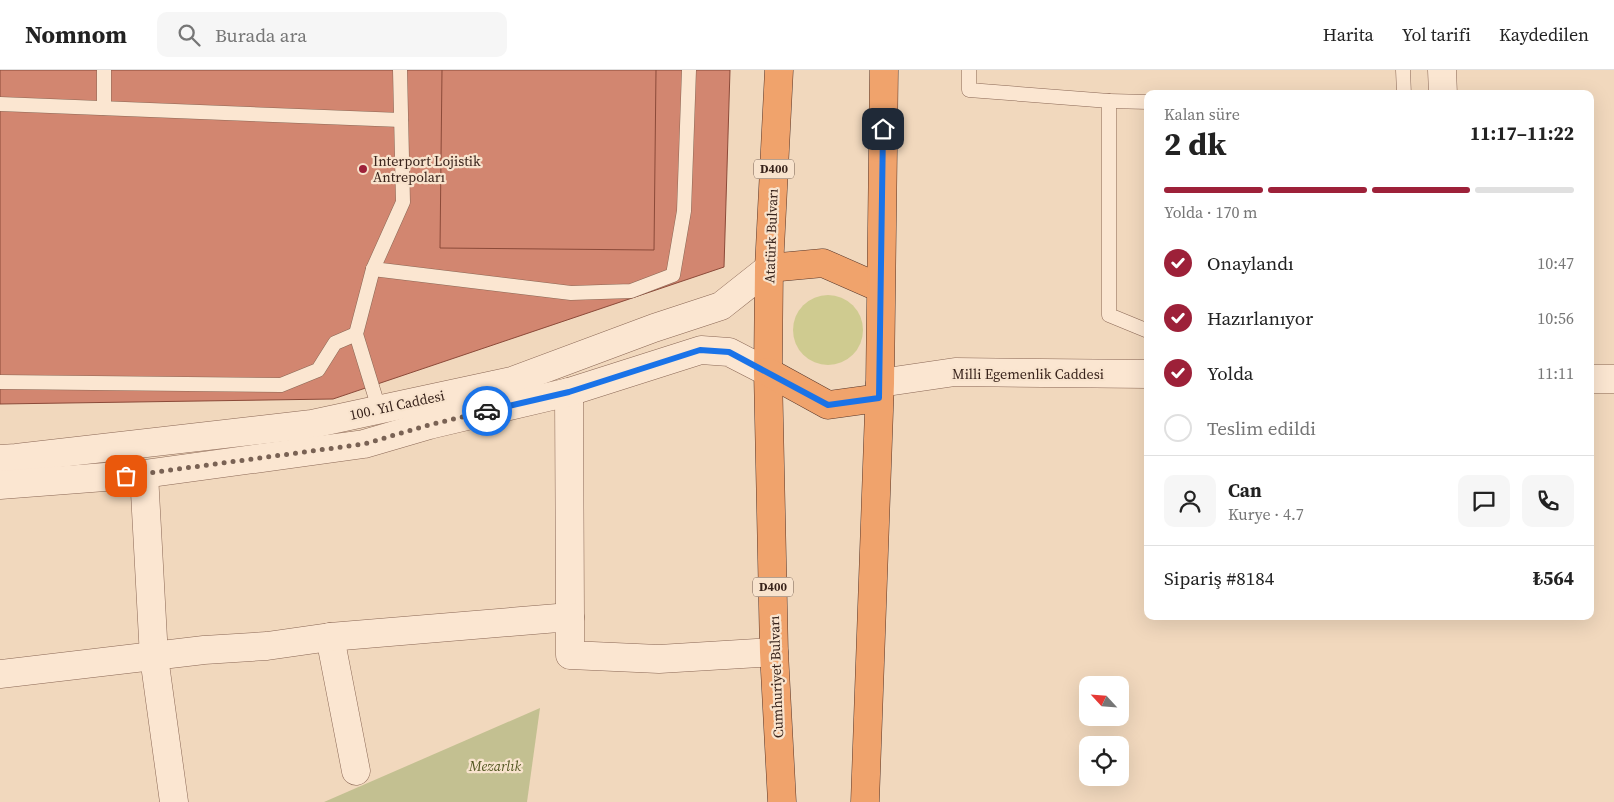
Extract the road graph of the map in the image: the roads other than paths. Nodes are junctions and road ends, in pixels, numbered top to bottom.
1 (104, 70) edge
2 (400, 70) edge
3 (689, 70) edge
4 (779, 70) edge
5 (884, 70) edge
6 (969, 70) edge
7 (1403, 70) edge
8 (1442, 70) edge
9 (1404, 90) edge
10 (1443, 90) edge
11 (1109, 101) junction
12 (1144, 102) edge
13 (0, 104) edge
14 (104, 108) junction
15 (401, 120) junction
16 (769, 268) junction
17 (373, 269) junction
18 (880, 288) junction
19 (1144, 328) edge
20 (356, 334) junction
21 (768, 372) junction
22 (1144, 374) edge
23 (1594, 379) edge
24 (1614, 379) edge
25 (0, 382) edge
26 (879, 390) junction
27 (569, 392) junction
28 (379, 409) junction
29 (0, 459) edge
30 (144, 474) junction
31 (0, 485) edge
32 (570, 617) junction
33 (330, 637) junction
34 (774, 652) junction
35 (154, 657) junction
36 (0, 674) edge
37 (356, 771) dead end
38 (174, 802) edge
39 (782, 802) edge
40 (865, 802) edge

1 - 14 lane
2 - 15 lane
3 - 17 lane
4 - 16 highway, Atatürk Bulvarı / D400
5 - 18 highway
6 - 11 lane
7 - 9 lane
8 - 10 street
11 - 12 lane
11 - 19 lane
13 - 14 lane
14 - 15 lane
15 - 17 lane
16 - 18 highway
16 - 21 highway, Atatürk Bulvarı / D400
16 - 28 street, 100. Yıl Caddesi
17 - 20 lane
18 - 26 highway
20 - 25 lane
20 - 28 lane
21 - 26 highway
21 - 27 street, 100. Yıl Caddesi
21 - 34 highway, Cumhuriyet Bulvarı / D400
22 - 26 street, Milli Egemenlik Caddesi
23 - 24 street
26 - 40 highway
27 - 30 street, 100. Yıl Caddesi
27 - 32 street
28 - 29 street, 100. Yıl Caddesi
30 - 31 street, 100. Yıl Caddesi
30 - 35 street
32 - 33 street
32 - 34 street
33 - 35 street
33 - 37 street
34 - 39 highway, Cumhuriyet Bulvarı / D400
35 - 36 street
35 - 38 street

